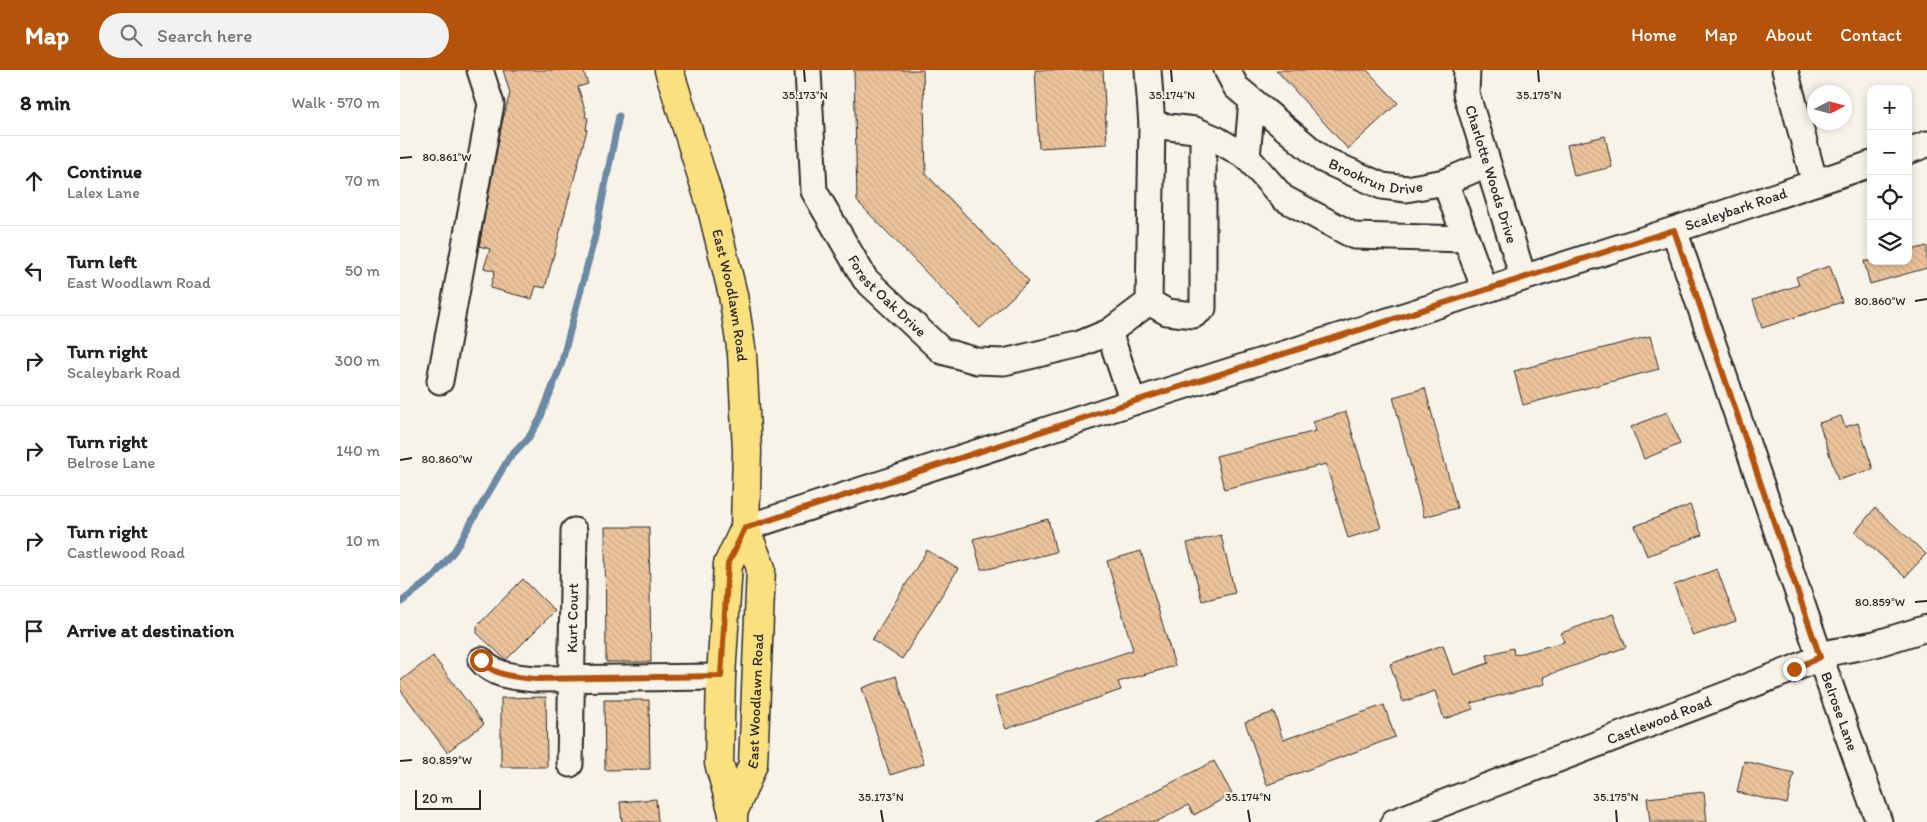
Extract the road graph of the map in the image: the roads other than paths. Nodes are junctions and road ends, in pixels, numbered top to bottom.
1 (480, 70) edge
2 (668, 70) edge
3 (808, 70) edge
4 (1148, 70) edge
5 (1227, 70) edge
6 (1467, 70) edge
7 (1785, 70) edge
8 (1252, 101) junction
9 (1152, 126) junction
10 (1203, 134) junction
11 (1927, 144) edge
12 (1912, 150) edge
13 (1247, 157) junction
14 (1487, 164) junction
15 (1867, 165) edge
16 (1444, 182) junction
17 (1817, 182) junction
18 (1674, 230) junction
19 (1466, 239) junction
20 (1523, 277) junction
21 (1485, 290) junction
22 (1149, 302) junction
23 (1109, 332) junction
24 (440, 380) dead end
25 (1132, 402) junction
26 (745, 528) junction
27 (574, 531) dead end
28 (1927, 628) edge
29 (1820, 657) junction
30 (481, 660) dead end
31 (721, 676) junction
32 (573, 678) junction
33 (570, 764) dead end
34 (733, 817) edge
35 (1394, 822) edge
36 (1879, 822) edge

1 - 24 street
2 - 26 main road, East Woodlawn Road
3 - 23 street, Forest Oak Drive
4 - 9 street
5 - 8 street, Brookrun Drive
6 - 14 street, Charlotte Woods Drive
7 - 17 street
8 - 13 street
8 - 16 street, Brookrun Drive
9 - 10 street
9 - 22 street
10 - 13 street
10 - 22 street
11 - 12 street
13 - 19 street
14 - 16 street
14 - 20 street, Charlotte Woods Drive
15 - 17 street, Scaleybark Road
16 - 19 street, Brookrun Drive
17 - 18 street, Scaleybark Road
18 - 20 street, Scaleybark Road
18 - 29 street, Belrose Lane
19 - 21 street, Brookrun Drive
20 - 21 street, Scaleybark Road
21 - 25 street, Scaleybark Road
22 - 23 street
23 - 25 street
25 - 26 street, Scaleybark Road
26 - 31 main road, East Woodlawn Road
26 - 34 main road, East Woodlawn Road
27 - 32 street, Kurt Court
28 - 29 street, Castlewood Road
29 - 35 street, Castlewood Road
29 - 36 street, Belrose Lane
30 - 32 street
31 - 32 street
31 - 34 main road, East Woodlawn Road
32 - 33 street, Kurt Court

